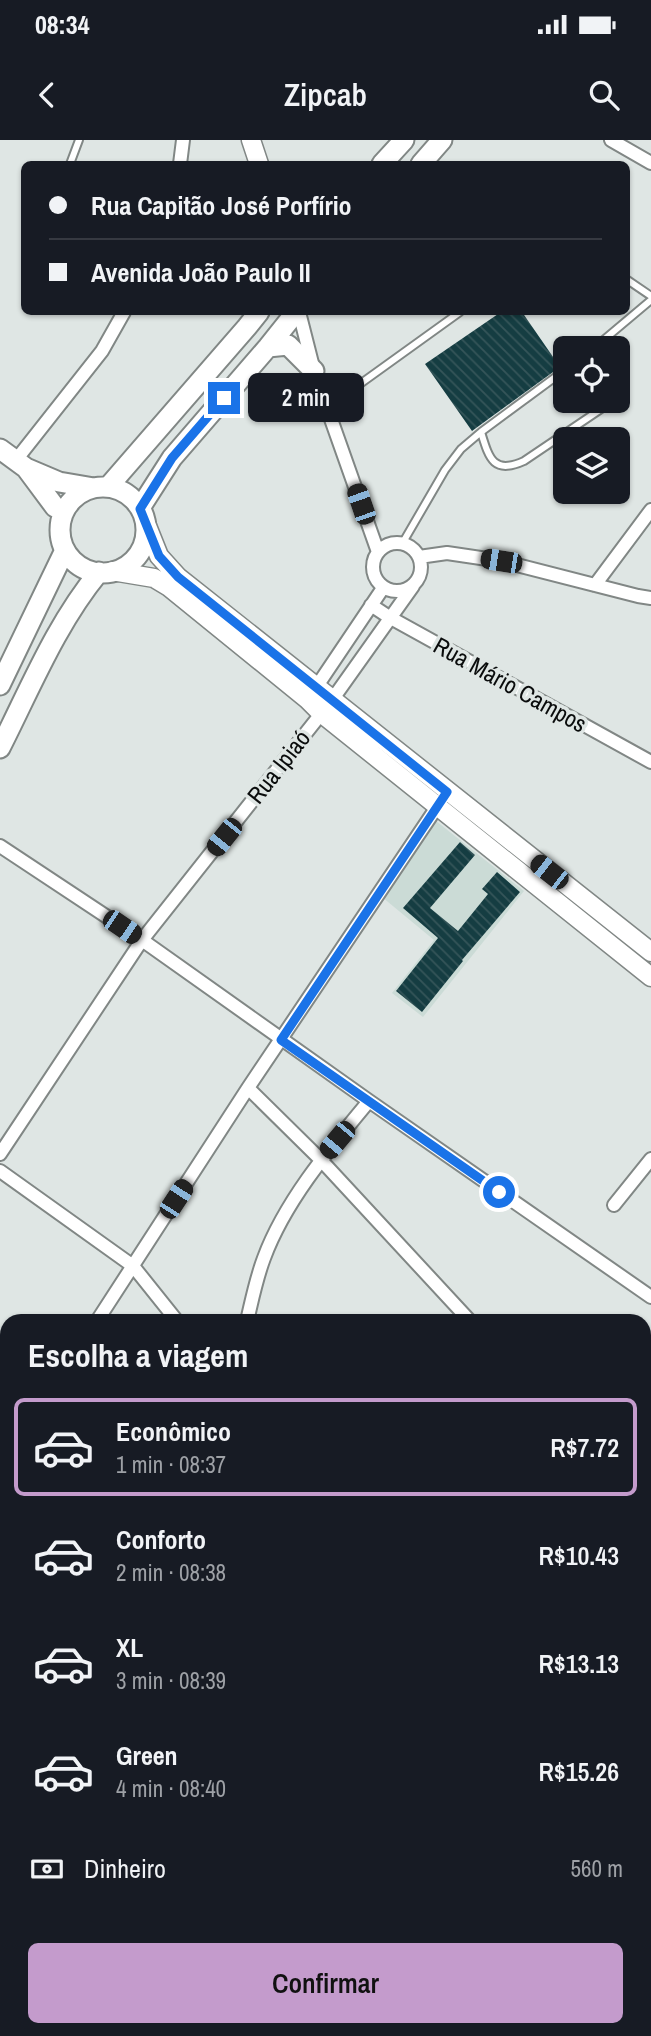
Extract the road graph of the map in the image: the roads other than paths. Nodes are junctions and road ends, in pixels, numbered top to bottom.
1 (79, 140) edge
2 (183, 140) edge
3 (251, 140) edge
4 (404, 140) edge
5 (442, 140) edge
6 (611, 140) edge
7 (71, 161) edge
8 (180, 161) edge
9 (258, 161) edge
10 (385, 161) edge
11 (424, 161) edge
12 (651, 163) edge
13 (630, 282) edge
14 (651, 298) edge
15 (122, 315) edge
16 (257, 315) edge
17 (295, 315) edge
18 (299, 315) edge
19 (456, 315) edge
20 (608, 336) edge
21 (268, 347) junction
22 (314, 371) junction
23 (553, 379) edge
24 (328, 407) junction
25 (595, 413) edge
26 (164, 420) junction
27 (481, 432) junction
28 (189, 439) junction
29 (14, 459) edge
30 (101, 488) junction
31 (651, 510) edge
32 (64, 512) junction
33 (143, 515) junction
34 (402, 544) junction
35 (65, 550) junction
36 (377, 552) junction
37 (419, 557) junction
38 (105, 572) junction
39 (595, 584) junction
40 (413, 586) junction
41 (383, 587) junction
42 (651, 598) edge
43 (371, 605) junction
44 (389, 617) junction
45 (27, 630) junction
46 (52, 645) junction
47 (0, 685) edge
48 (312, 693) junction
49 (327, 707) junction
50 (0, 748) edge
51 (651, 762) edge
52 (442, 799) junction
53 (0, 846) edge
54 (142, 940) junction
55 (651, 952) edge
56 (651, 977) edge
57 (281, 1040) junction
58 (248, 1087) junction
59 (369, 1101) junction
60 (0, 1154) edge
61 (320, 1159) junction
62 (651, 1159) edge
63 (0, 1171) edge
64 (614, 1205) dead end
65 (133, 1266) junction
66 (651, 1297) edge
67 (102, 1314) edge
68 (171, 1314) edge
69 (249, 1314) edge
70 (464, 1314) edge

1 - 7 lane
2 - 8 street
3 - 9 main road
4 - 10 main road
5 - 11 main road
6 - 12 street
13 - 14 lane
14 - 20 lane
15 - 29 street
16 - 26 main road
17 - 21 main road
18 - 22 street
19 - 24 lane
21 - 22 main road
21 - 28 main road
22 - 24 street
23 - 27 lane
24 - 36 street
25 - 27 lane
26 - 28 main road
26 - 30 main road
27 - 34 lane
28 - 33 main road
29 - 30 main road
29 - 32 main road
30 - 32 main road
30 - 33 main road
31 - 39 street
32 - 35 main road
33 - 38 main road
33 - 48 main road
34 - 36 street
34 - 37 street
35 - 38 main road
35 - 45 main road
36 - 41 street
37 - 39 street
37 - 40 street, Rua Ipiaó
38 - 46 main road
38 - 48 main road
39 - 42 street
40 - 41 street
40 - 44 street, Rua Ipiaó
41 - 43 street
43 - 44 street, Rua Mário Campos
43 - 48 street
44 - 49 street, Rua Ipiaó
44 - 51 street, Rua Mário Campos
45 - 46 main road
45 - 47 main road
46 - 50 main road
48 - 49 main road
49 - 52 main road
49 - 54 street, Rua Ipiaó
52 - 55 main road
52 - 56 main road
52 - 57 street
53 - 54 street
54 - 57 street
54 - 60 street, Rua Ipiaó
57 - 58 street
57 - 59 street
58 - 61 street
58 - 65 street
59 - 61 street
59 - 66 street
61 - 69 street
61 - 70 street
62 - 64 street
63 - 65 street
65 - 67 street
65 - 68 street

